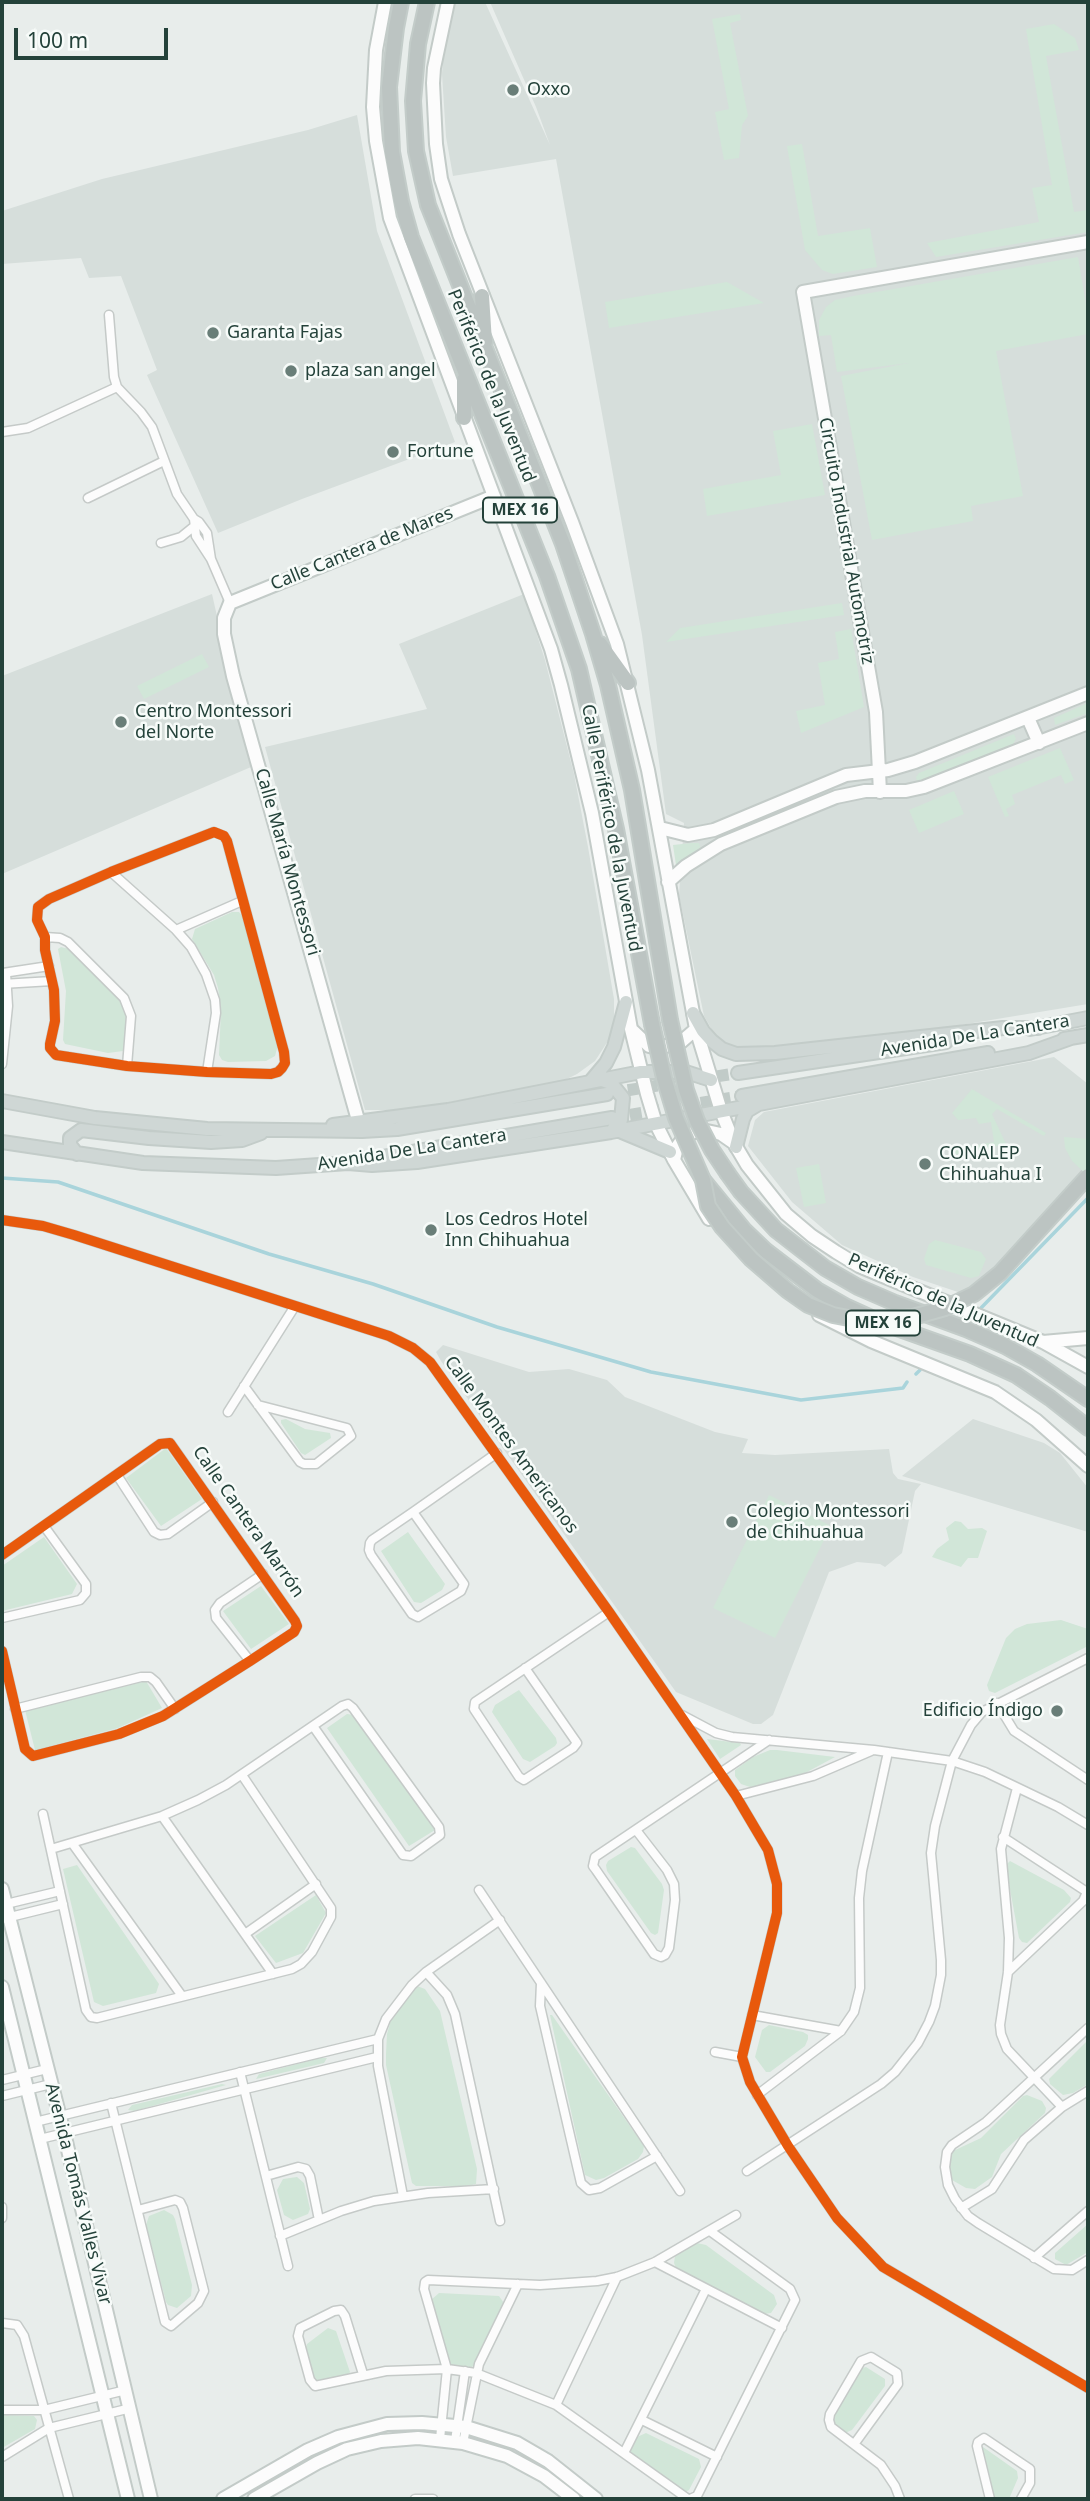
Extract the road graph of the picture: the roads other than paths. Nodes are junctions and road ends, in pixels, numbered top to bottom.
1 (385, 2) edge
2 (401, 2) edge
3 (427, 2) edge
4 (447, 2) edge
5 (1088, 242) edge
6 (482, 296) junction
7 (109, 315) dead end
8 (486, 354) junction
9 (464, 372) junction
10 (117, 387) junction
11 (464, 418) junction
12 (2, 432) edge
13 (164, 461) junction
14 (494, 496) junction
15 (88, 498) dead end
16 (196, 522) junction
17 (161, 543) dead end
18 (230, 603) junction
19 (593, 634) junction
20 (628, 683) junction
21 (1088, 693) edge
22 (1028, 718) junction
23 (1088, 723) edge
24 (1039, 743) junction
25 (878, 771) junction
26 (880, 792) junction
27 (660, 828) junction
28 (715, 830) junction
29 (721, 845) junction
30 (111, 872) junction
31 (668, 882) junction
32 (242, 901) junction
33 (176, 930) junction
34 (45, 937) junction
35 (48, 966) junction
36 (4, 973) edge
37 (52, 981) junction
38 (4, 984) edge
39 (626, 1002) junction
40 (693, 1013) junction
41 (1088, 1018) edge
42 (1038, 1028) junction
43 (4, 1029) edge
44 (631, 1029) junction
45 (696, 1029) junction
46 (1088, 1035) edge
47 (1072, 1038) junction
48 (2, 1064) edge
49 (127, 1066) junction
50 (207, 1072) junction
51 (641, 1072) junction
52 (738, 1073) tunnel mouth
53 (711, 1080) junction
54 (596, 1081) junction
55 (607, 1094) tunnel mouth
56 (742, 1096) tunnel mouth
57 (2, 1101) edge
58 (757, 1105) junction
59 (721, 1111) junction
60 (612, 1118) tunnel mouth
61 (358, 1121) junction
62 (656, 1124) junction
63 (268, 1130) junction
64 (324, 1131) junction
65 (615, 1132) junction
66 (2, 1142) edge
67 (735, 1145) junction
68 (77, 1154) junction
69 (672, 1156) junction
70 (348, 1163) junction
71 (1088, 1176) edge
72 (703, 1180) junction
73 (2, 1220) edge
74 (295, 1306) junction
75 (1088, 1338) edge
76 (1043, 1342) junction
77 (1088, 1367) edge
78 (244, 1386) junction
79 (1088, 1399) edge
80 (258, 1405) junction
81 (228, 1412) dead end
82 (1088, 1428) edge
83 (498, 1454) junction
84 (1088, 1466) edge
85 (117, 1475) junction
86 (213, 1502) junction
87 (413, 1512) junction
88 (44, 1526) junction
89 (2, 1555) edge
90 (262, 1574) junction
91 (609, 1612) junction
92 (3, 1619) edge
93 (2, 1651) edge
94 (1088, 1658) edge
95 (250, 1661) junction
96 (525, 1668) junction
97 (997, 1703) junction
98 (16, 1709) junction
99 (175, 1709) junction
100 (680, 1714) junction
101 (313, 1726) junction
102 (769, 1740) junction
103 (874, 1750) junction
104 (888, 1752) junction
105 (952, 1762) junction
106 (719, 1772) junction
107 (242, 1775) junction
108 (1088, 1780) edge
109 (1017, 1788) junction
110 (736, 1796) junction
111 (43, 1814) dead end
112 (162, 1816) junction
113 (1088, 1825) edge
114 (636, 1830) junction
115 (1003, 1837) junction
116 (72, 1843) junction
117 (51, 1849) junction
118 (316, 1884) junction
119 (2, 1889) edge
120 (480, 1890) dead end
121 (60, 1891) junction
122 (24, 1900) junction
123 (63, 1904) junction
124 (5, 1911) edge
125 (27, 1913) junction
126 (500, 1920) junction
127 (245, 1934) junction
128 (426, 1972) junction
129 (1008, 1972) junction
130 (273, 1974) junction
131 (541, 1983) junction
132 (2, 1987) edge
133 (182, 1996) junction
134 (752, 2015) junction
135 (1088, 2028) edge
136 (841, 2031) junction
137 (378, 2039) junction
138 (715, 2052) dead end
139 (377, 2057) junction
140 (742, 2057) junction
141 (47, 2069) junction
142 (240, 2072) junction
143 (23, 2074) junction
144 (1033, 2078) junction
145 (4, 2079) edge
146 (51, 2084) junction
147 (244, 2089) junction
148 (27, 2090) junction
149 (1088, 2091) edge
150 (6, 2095) edge
151 (757, 2095) junction
152 (111, 2103) junction
153 (1062, 2107) junction
154 (59, 2116) junction
155 (116, 2120) junction
156 (35, 2122) junction
157 (64, 2133) junction
158 (40, 2139) junction
159 (788, 2146) junction
160 (657, 2156) junction
161 (747, 2171) dead end
162 (266, 2176) junction
163 (494, 2189) junction
164 (680, 2190) dead end
165 (402, 2196) junction
166 (2, 2207) edge
167 (961, 2208) junction
168 (138, 2210) junction
169 (1088, 2211) edge
170 (736, 2215) dead end
171 (2, 2218) edge
172 (319, 2220) junction
173 (500, 2221) dead end
174 (710, 2231) junction
175 (280, 2236) junction
176 (1034, 2258) junction
177 (1088, 2260) edge
178 (655, 2262) junction
179 (288, 2266) dead end
180 (617, 2277) junction
181 (519, 2284) junction
182 (706, 2289) junction
183 (2, 2323) edge
184 (782, 2328) junction
185 (447, 2369) junction
186 (466, 2371) junction
187 (476, 2373) junction
188 (363, 2374) junction
189 (1088, 2388) edge
190 (127, 2390) junction
191 (104, 2396) junction
192 (77, 2403) junction
193 (556, 2405) junction
194 (131, 2408) junction
195 (2, 2410) edge
196 (44, 2410) junction
197 (108, 2413) junction
198 (81, 2420) junction
199 (642, 2420) junction
200 (442, 2424) junction
201 (461, 2427) junction
202 (50, 2428) junction
203 (440, 2440) junction
204 (459, 2442) junction
205 (855, 2443) junction
206 (624, 2453) junction
207 (717, 2457) junction
208 (2, 2458) edge
209 (69, 2499) edge
210 (128, 2499) edge
211 (151, 2499) edge
212 (223, 2499) edge
213 (254, 2499) edge
214 (415, 2499) edge
215 (433, 2499) edge
216 (574, 2499) edge
217 (596, 2499) edge
218 (689, 2499) edge
219 (900, 2499) edge
220 (990, 2499) edge
221 (1021, 2499) edge

1 - 11 main road, Calle Periférico de la Juventud
2 - 9 highway, Periférico de la Juventud / MEX 16
3 - 8 highway, Periférico de la Juventud / MEX 16
4 - 6 main road
5 - 25 main road, Circuito Industrial Automotriz
6 - 8 highway
6 - 20 main road
7 - 10 street
8 - 19 highway, Periférico de la Juventud / MEX 16
9 - 11 highway
9 - 72 highway, Periférico de la Juventud / MEX 16, bridge
10 - 12 street
10 - 13 street
11 - 14 main road, Calle Periférico de la Juventud
13 - 15 street
13 - 16 street
14 - 18 main road, Calle Cantera de Mares
14 - 39 main road, Calle Periférico de la Juventud
16 - 17 street
16 - 18 street
18 - 61 main road, Calle María Montessori
19 - 20 highway
19 - 79 highway, Periférico de la Juventud / MEX 16, bridge
20 - 27 main road
21 - 22 main road
22 - 24 main road
22 - 25 main road
23 - 24 main road
24 - 26 main road
25 - 26 main road, Circuito Industrial Automotriz
25 - 28 main road
26 - 29 main road
27 - 28 main road
27 - 31 main road
28 - 29 main road
29 - 31 main road
30 - 32 street
30 - 33 street
30 - 34 street
31 - 40 main road
32 - 33 street
32 - 50 street
33 - 50 street
34 - 35 street
34 - 49 street
35 - 36 street
35 - 37 street
36 - 38 street
37 - 38 street
37 - 49 street
38 - 43 street
39 - 44 main road, Calle Periférico de la Juventud
39 - 54 main road
40 - 42 main road
40 - 45 main road
41 - 42 main road, Avenida De La Cantera
42 - 52 main road, Avenida De La Cantera
43 - 48 street
44 - 45 main road
44 - 51 main road, Calle Periférico de la Juventud
45 - 53 main road
46 - 47 main road, Avenida De La Cantera
47 - 56 main road, Avenida De La Cantera
47 - 58 main road
49 - 50 street
51 - 53 main road
51 - 54 main road
51 - 62 main road, Calle Periférico de la Juventud
53 - 59 main road
54 - 61 main road
54 - 65 main road
55 - 64 main road, Avenida De La Cantera
57 - 63 main road, Avenida De La Cantera
58 - 59 main road
58 - 67 main road
59 - 62 main road
59 - 67 main road
60 - 70 main road, Avenida De La Cantera
61 - 64 main road
62 - 65 main road
62 - 69 main road, Calle Periférico de la Juventud
63 - 64 main road, Avenida De La Cantera
63 - 68 main road
65 - 69 main road
65 - 70 main road
66 - 68 main road, Avenida De La Cantera
67 - 69 main road
67 - 76 main road
68 - 70 main road, Avenida De La Cantera
69 - 84 main road, Calle Periférico de la Juventud
71 - 72 highway, bridge
72 - 82 highway, MEX 16
73 - 74 street, Calle Montes Americanos
74 - 78 street
74 - 83 street, Calle Montes Americanos
75 - 76 main road
76 - 77 main road
78 - 80 street
78 - 81 street
80 - 80 street
83 - 87 street
83 - 91 street, Calle Montes Americanos
85 - 86 street, Calle Cantera Marrón
85 - 86 street, Calle Cantera Marrón
85 - 88 street, Calle Cantera Marrón
86 - 90 street, Calle Cantera Marrón
87 - 87 street
88 - 89 street, Calle Cantera Marrón
88 - 92 street
90 - 95 street, Calle Cantera Marrón
90 - 95 street, Calle Cantera Marrón
91 - 96 street
91 - 100 street, Calle Montes Americanos
93 - 98 street, Calle Cantera Marrón
94 - 97 street
95 - 99 street, Calle Cantera Marrón
96 - 96 street
97 - 105 street
97 - 108 street
98 - 99 street
98 - 99 street, Calle Cantera Marrón
100 - 102 street, Calle Montes Americanos
100 - 106 street
101 - 101 street
101 - 107 street
102 - 103 street, Calle Montes Americanos
102 - 106 street
103 - 104 street, Calle Montes Americanos
103 - 110 street
104 - 105 street, Calle Montes Americanos
104 - 136 street
105 - 109 street, Calle Montes Americanos
105 - 159 street
106 - 110 street
106 - 114 street
107 - 112 street
107 - 118 street
109 - 113 street, Calle Montes Americanos
109 - 115 street
110 - 134 street
111 - 117 street
112 - 116 street
112 - 127 street
114 - 114 street
115 - 129 street
115 - 129 street
116 - 117 street
116 - 133 street
117 - 121 street
118 - 127 street
118 - 130 street
119 - 124 main road, Avenida Tomás Valles Vivar
120 - 126 street
121 - 122 street
121 - 123 street
122 - 124 street
122 - 125 street
123 - 125 street
123 - 133 street
124 - 125 street
124 - 141 main road, Avenida Tomás Valles Vivar
126 - 128 street
126 - 131 street
127 - 130 street
128 - 137 street
128 - 163 street
129 - 144 street
130 - 133 street
131 - 160 street
131 - 160 street
132 - 143 main road, Avenida Tomás Valles Vivar
134 - 136 street
134 - 140 street
135 - 144 street
136 - 151 street
137 - 139 street
137 - 142 street
138 - 140 street
139 - 147 street
139 - 165 street
140 - 151 street
141 - 143 street
141 - 146 main road, Avenida Tomás Valles Vivar
142 - 147 street
142 - 152 street
143 - 145 street
143 - 148 main road, Avenida Tomás Valles Vivar
144 - 153 street
144 - 167 street
145 - 150 street
146 - 148 street
146 - 154 main road, Avenida Tomás Valles Vivar
147 - 155 street
147 - 162 street
148 - 150 street
148 - 156 main road, Avenida Tomás Valles Vivar
149 - 153 street
151 - 159 street
152 - 154 street
152 - 155 street
153 - 167 street
154 - 156 street
154 - 157 main road, Avenida Tomás Valles Vivar
155 - 157 street
155 - 168 street
156 - 158 main road, Avenida Tomás Valles Vivar
157 - 158 street
157 - 190 main road, Avenida Tomás Valles Vivar
158 - 191 main road, Avenida Tomás Valles Vivar
159 - 161 street
159 - 189 street
160 - 164 street
162 - 172 street
162 - 175 street
163 - 165 street
163 - 173 street
165 - 172 street
166 - 171 street
167 - 176 street
168 - 168 street
169 - 176 street
170 - 174 street
172 - 175 street
174 - 178 street
174 - 184 street
175 - 179 street
176 - 177 street
178 - 180 street
178 - 182 street
180 - 181 street
180 - 193 street
181 - 185 street
181 - 187 street
182 - 184 street
182 - 199 street
183 - 196 street
184 - 207 street
185 - 186 street
185 - 188 street
185 - 200 street
186 - 187 street
186 - 201 street
187 - 193 street
187 - 201 street
188 - 188 street
190 - 191 street
190 - 194 main road, Avenida Tomás Valles Vivar
191 - 192 street
191 - 197 main road, Avenida Tomás Valles Vivar
192 - 196 street
192 - 198 street
193 - 206 street
194 - 197 street
194 - 211 main road, Avenida Tomás Valles Vivar
195 - 196 street
196 - 202 street
197 - 198 street
197 - 210 main road, Avenida Tomás Valles Vivar
198 - 202 street
199 - 206 street
199 - 207 street
200 - 201 main road
200 - 203 street
200 - 212 main road
201 - 204 street
201 - 217 main road
202 - 208 street
202 - 209 street
203 - 204 main road
203 - 213 main road
204 - 216 main road
205 - 205 street
205 - 219 street
206 - 218 street
207 - 218 street
214 - 215 street
220 - 221 street

